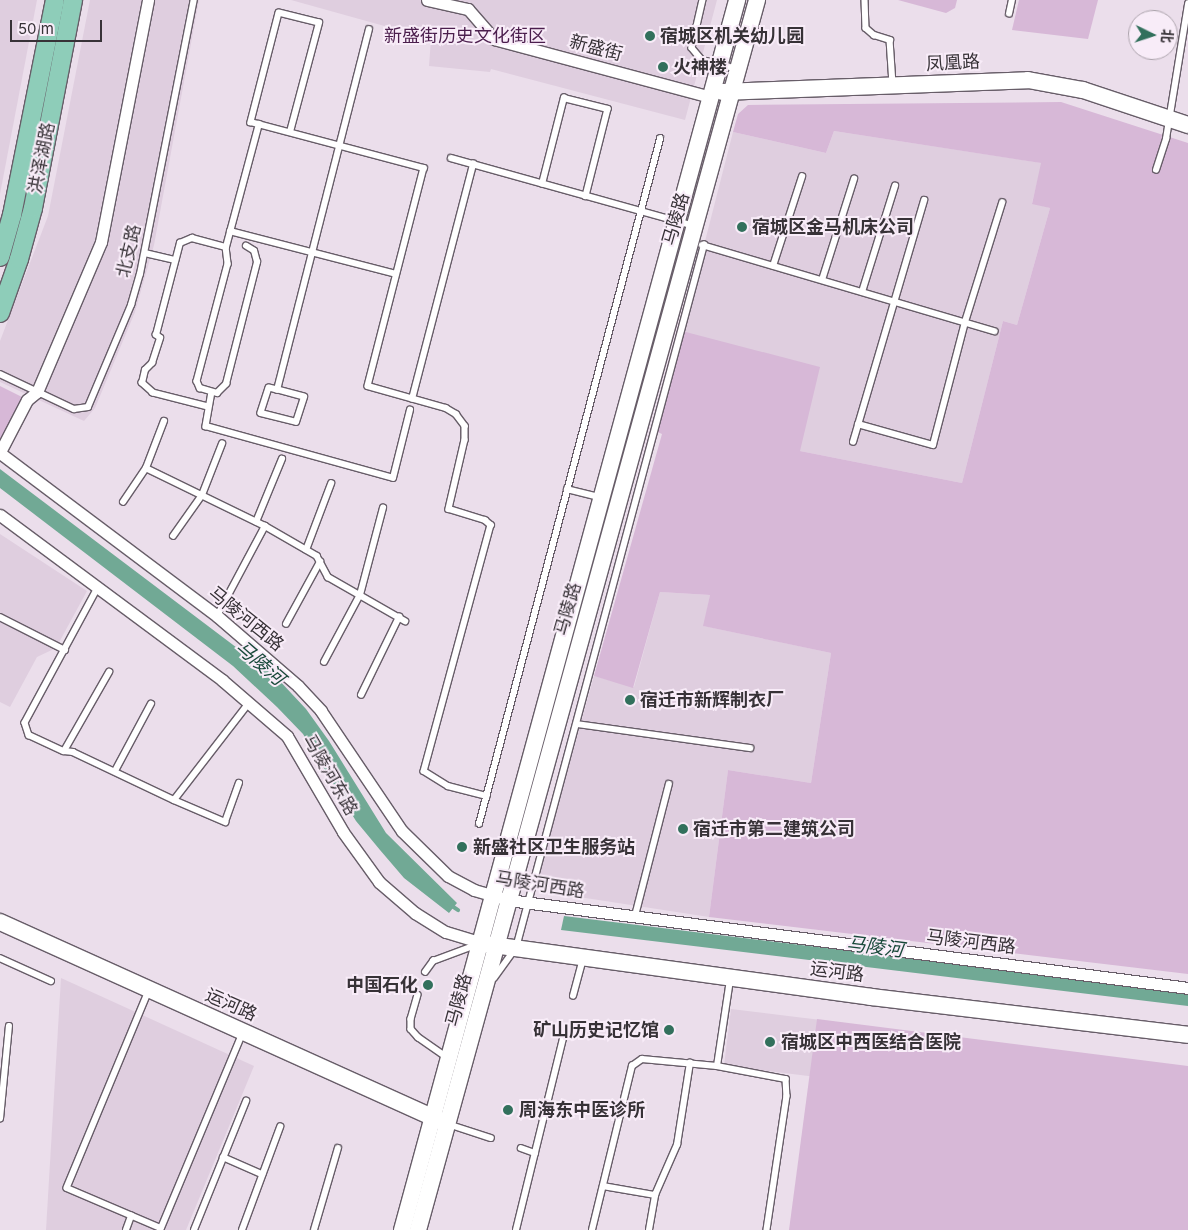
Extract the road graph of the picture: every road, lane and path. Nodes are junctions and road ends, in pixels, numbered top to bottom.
1 (55, 0) edge
2 (73, 0) edge
3 (148, 0) edge
4 (194, 0) edge
5 (427, 0) edge
6 (704, 0) edge
7 (737, 0) edge
8 (757, 0) edge
9 (865, 0) edge
10 (1012, 0) edge
11 (1188, 4) edge
12 (1009, 14) dead end
13 (369, 30) dead end
14 (720, 64) junction
15 (738, 69) junction
16 (893, 86) junction
17 (732, 92) junction
18 (712, 94) junction
19 (1167, 118) junction
20 (259, 124) junction
21 (1188, 125) edge
22 (290, 132) junction
23 (660, 139) dead end
24 (340, 146) junction
25 (451, 158) dead end
26 (473, 164) junction
27 (1156, 170) dead end
28 (802, 177) dead end
29 (854, 179) dead end
30 (542, 184) junction
31 (895, 186) dead end
32 (586, 196) junction
33 (924, 200) dead end
34 (1002, 202) dead end
35 (641, 211) junction
36 (677, 221) junction
37 (230, 231) junction
38 (696, 237) junction
39 (246, 246) dead end
40 (226, 247) junction
41 (145, 253) junction
42 (0, 257) edge
43 (175, 260) junction
44 (773, 266) junction
45 (396, 274) junction
46 (822, 280) junction
47 (862, 292) junction
48 (892, 301) junction
49 (0, 313) edge
50 (965, 322) junction
51 (995, 331) dead end
52 (0, 374) edge
53 (277, 390) junction
54 (37, 392) junction
55 (212, 392) junction
56 (412, 399) junction
57 (208, 407) junction
58 (410, 410) dead end
59 (164, 421) dead end
60 (858, 424) junction
61 (853, 442) dead end
62 (222, 444) dead end
63 (0, 452) edge
64 (282, 459) dead end
65 (146, 468) junction
66 (331, 484) dead end
67 (568, 489) junction
68 (202, 495) junction
69 (602, 498) junction
70 (123, 502) dead end
71 (618, 502) junction
72 (383, 508) dead end
73 (0, 515) edge
74 (256, 522) junction
75 (265, 526) junction
76 (173, 536) dead end
77 (306, 550) junction
78 (320, 562) junction
79 (98, 586) junction
80 (360, 596) junction
81 (217, 616) junction
82 (0, 617) edge
83 (286, 624) dead end
84 (65, 650) junction
85 (324, 662) dead end
86 (110, 672) dead end
87 (361, 695) dead end
88 (249, 703) junction
89 (151, 704) dead end
90 (577, 724) junction
91 (750, 748) dead end
92 (64, 751) junction
93 (115, 772) junction
94 (239, 783) dead end
95 (669, 784) dead end
96 (487, 796) junction
97 (174, 800) junction
98 (479, 824) dead end
99 (500, 899) junction
100 (528, 902) junction
101 (635, 916) junction
102 (0, 922) edge
103 (488, 945) junction
104 (516, 948) junction
105 (583, 956) junction
106 (0, 958) edge
107 (425, 972) dead end
108 (731, 978) junction
109 (51, 981) dead end
110 (1188, 988) edge
111 (149, 990) junction
112 (482, 994) junction
113 (418, 995) dead end
114 (574, 996) dead end
115 (9, 1026) dead end
116 (243, 1032) junction
117 (564, 1034) dead end
118 (1188, 1035) edge
119 (449, 1058) junction
120 (690, 1063) junction
121 (717, 1066) junction
122 (246, 1101) dead end
123 (0, 1119) edge
124 (440, 1120) junction
125 (280, 1127) dead end
126 (491, 1138) dead end
127 (338, 1148) dead end
128 (521, 1148) dead end
129 (535, 1152) junction
130 (223, 1157) junction
131 (262, 1174) junction
132 (603, 1186) junction
133 (655, 1195) junction
134 (131, 1216) junction
135 (126, 1230) edge
136 (194, 1230) edge
137 (242, 1230) edge
138 (314, 1230) edge
139 (402, 1230) edge
140 (418, 1230) edge
141 (516, 1230) edge
142 (592, 1230) edge
143 (649, 1230) edge
144 (767, 1230) edge

1 - 42 main road, 洪泽湖路
2 - 49 main road, 洪泽湖路
3 - 54 street
4 - 41 lane, 北支路
5 - 18 street, 新盛街
6 - 14 lane
7 - 14 street, 马陵路
8 - 15 street, 马陵路
9 - 16 lane
10 - 12 lane
11 - 19 lane
13 - 24 lane
14 - 15 lane
14 - 18 street, 马陵路
15 - 17 street, 马陵路
16 - 17 street, 凤凰路
16 - 19 street, 凤凰路
17 - 18 street, 凤凰路
17 - 38 street, 马陵路
18 - 36 street, 马陵路
19 - 21 street, 凤凰路
19 - 27 lane
20 - 22 lane
20 - 22 lane
20 - 37 lane
22 - 24 lane
23 - 35 lane
24 - 45 lane
24 - 53 lane
25 - 26 lane
26 - 30 lane
26 - 56 lane
28 - 44 lane
29 - 46 lane
30 - 32 lane
30 - 32 lane
31 - 47 lane
32 - 35 lane
33 - 48 lane
34 - 50 lane
35 - 36 lane
35 - 67 lane
36 - 38 lane
36 - 69 street, 马陵路
37 - 40 lane
37 - 45 lane
38 - 44 lane
38 - 71 street, 马陵路
38 - 90 lane
39 - 55 lane
40 - 43 lane
40 - 55 lane
41 - 43 lane
41 - 54 lane, 北支路
43 - 57 lane
44 - 46 lane
45 - 56 lane
46 - 47 lane
47 - 48 lane
48 - 50 lane
48 - 60 lane
50 - 51 lane
50 - 60 lane
52 - 54 lane, 北支路
53 - 53 lane
54 - 63 street
55 - 57 lane
56 - 96 lane
57 - 58 lane
59 - 65 lane
60 - 61 lane
62 - 68 lane
63 - 81 street, 马陵河西路
64 - 74 lane
65 - 68 lane
65 - 70 lane
66 - 77 lane
67 - 69 lane
67 - 96 lane
68 - 74 lane
68 - 76 lane
69 - 71 lane
69 - 99 street, 马陵路
71 - 99 street, 马陵路
72 - 80 lane
73 - 79 street, 马陵河东路
74 - 75 lane
75 - 77 lane
75 - 81 lane
77 - 78 lane
78 - 80 lane
78 - 83 lane
79 - 84 lane
79 - 88 street, 马陵河东路
80 - 85 lane
80 - 87 lane
81 - 99 street, 马陵河西路
82 - 84 lane
84 - 92 lane
86 - 92 lane
88 - 97 lane
88 - 103 street, 马陵河东路
89 - 93 lane
90 - 91 lane
90 - 100 lane
92 - 93 lane
93 - 97 lane
94 - 97 lane
95 - 101 lane
96 - 98 lane
99 - 100 street, 马陵河西路
99 - 103 street, 马陵路
100 - 101 street, 马陵河西路
100 - 104 lane
101 - 110 street, 马陵河西路
102 - 111 street, 运河路
103 - 104 street, 运河路
103 - 107 lane
103 - 112 street, 马陵路
103 - 119 street, 马陵路
104 - 105 street, 运河路
104 - 112 lane
105 - 108 street, 运河路
105 - 114 lane
106 - 109 lane
108 - 118 street, 运河路
108 - 121 lane
111 - 116 street, 运河路
111 - 134 lane
112 - 124 street, 马陵路
113 - 119 lane
115 - 123 lane
116 - 124 street, 运河路
116 - 134 lane
117 - 129 lane
119 - 124 street, 马陵路
120 - 121 lane
120 - 132 lane
120 - 133 lane
121 - 144 lane
122 - 130 lane
124 - 126 lane
124 - 139 street, 马陵路
124 - 140 street, 马陵路
125 - 131 lane
127 - 138 lane
128 - 129 lane
129 - 141 lane
130 - 131 lane
130 - 136 lane
131 - 137 lane
132 - 133 lane
132 - 142 lane
133 - 143 lane
134 - 135 lane

